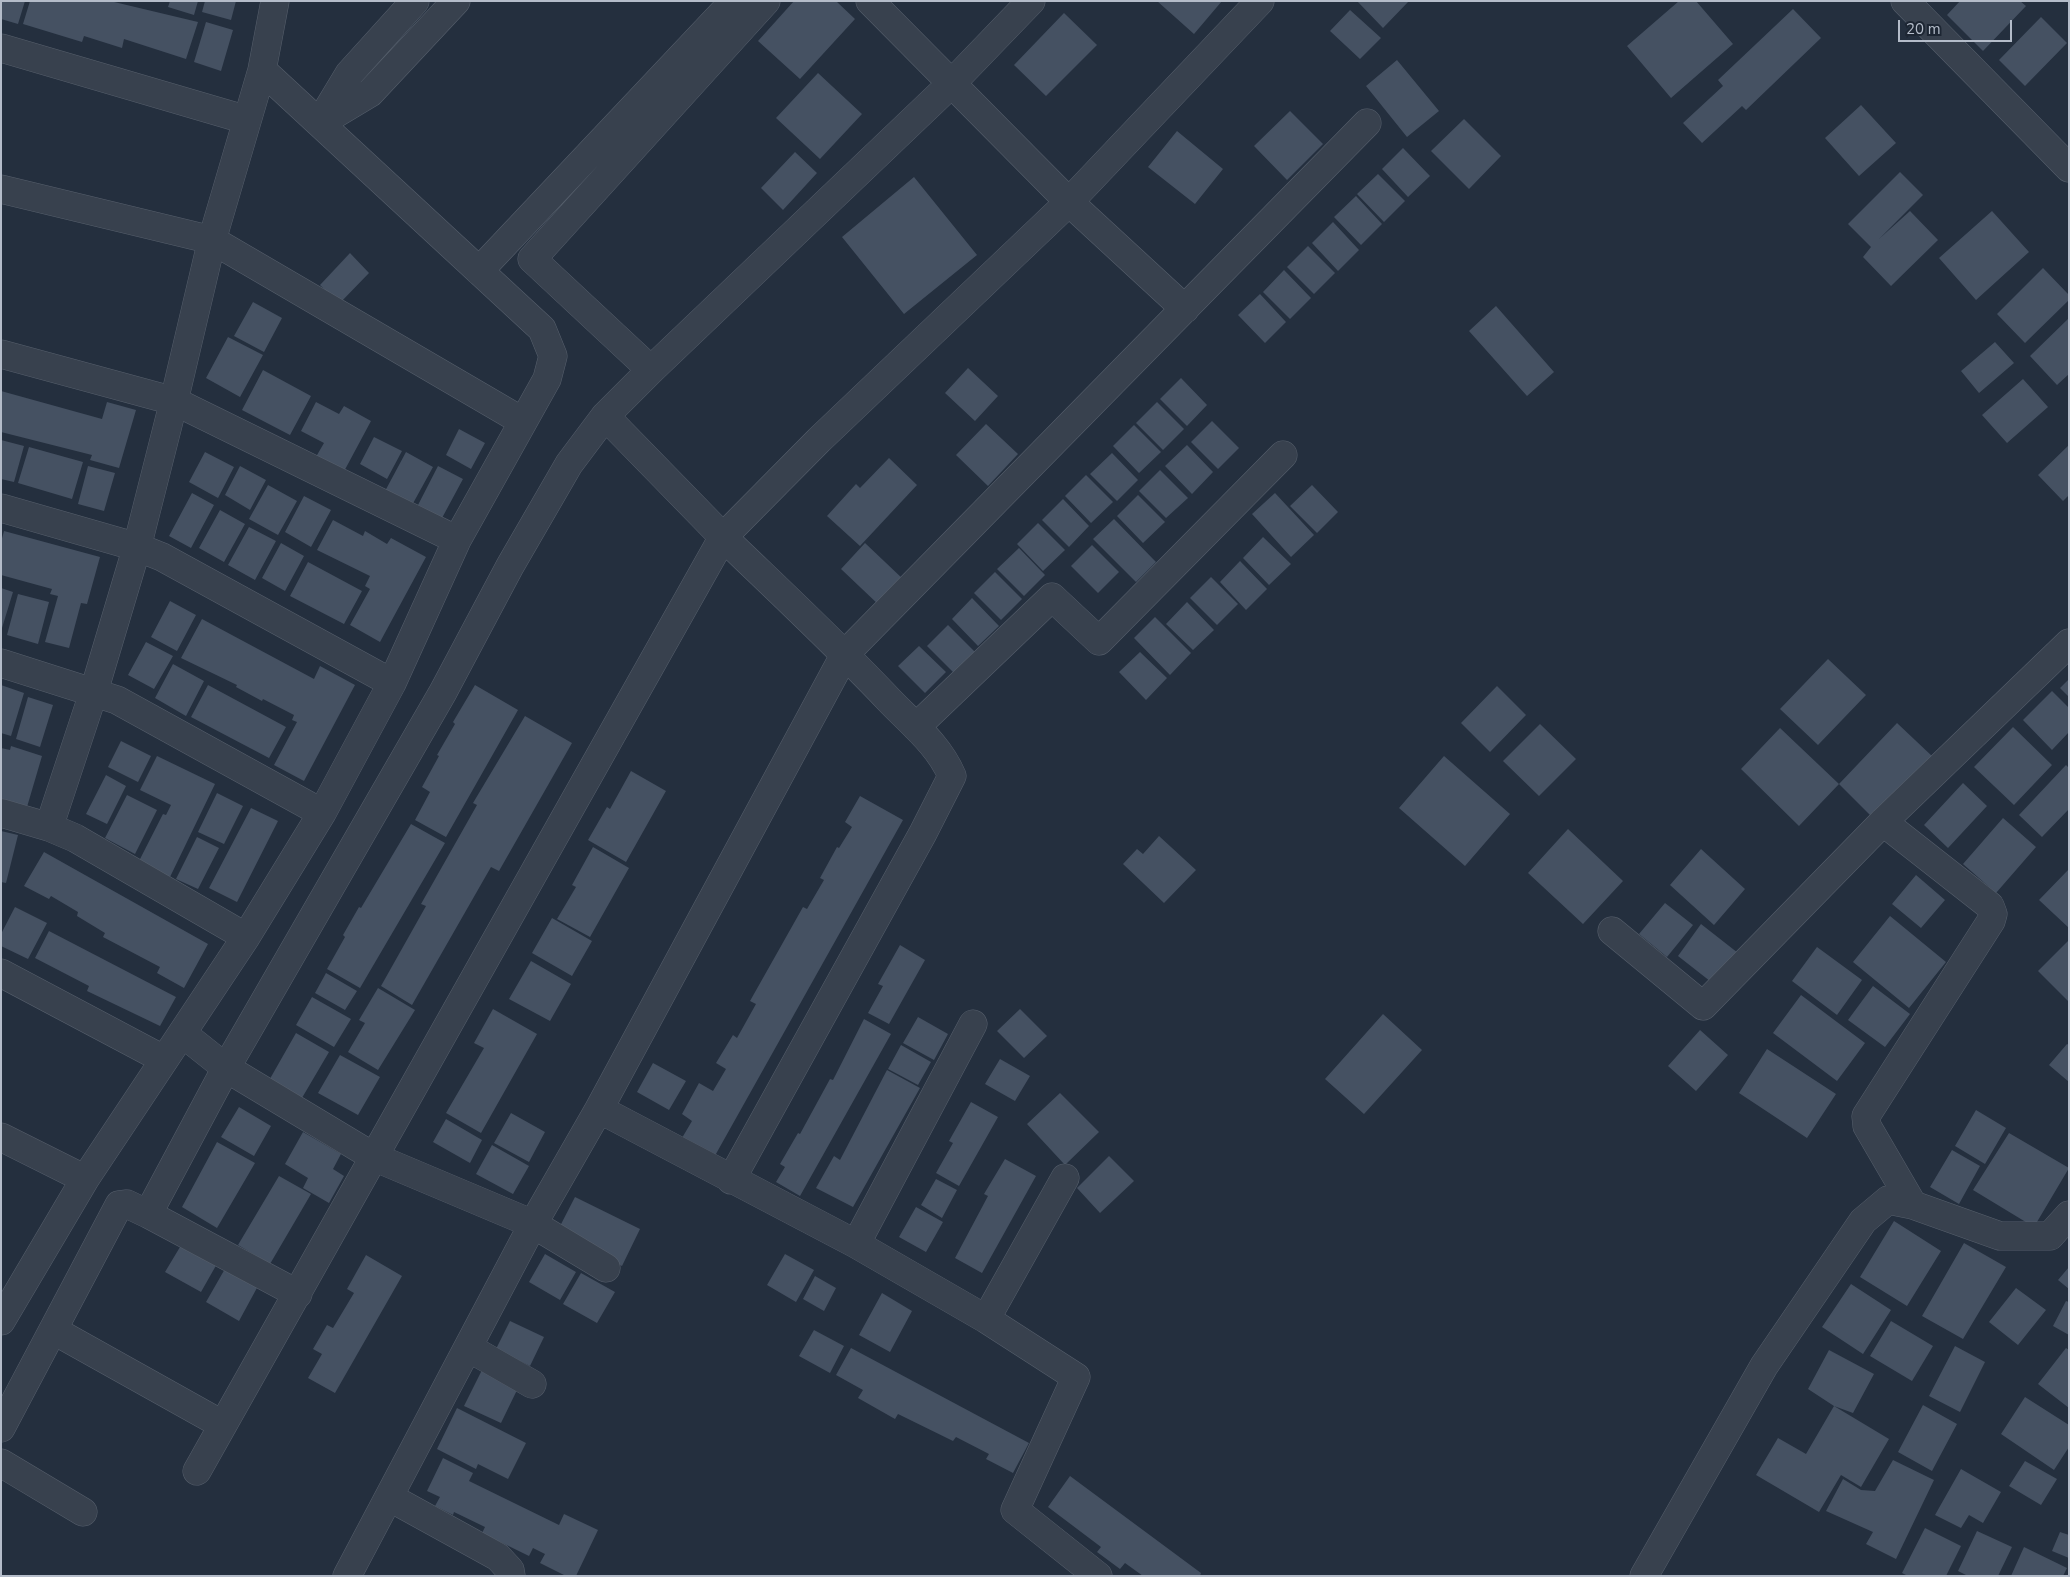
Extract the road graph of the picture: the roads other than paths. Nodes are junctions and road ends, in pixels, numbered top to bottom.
1 (275, 1) edge
2 (415, 1) edge
3 (456, 1) edge
4 (734, 1) edge
5 (766, 1) edge
6 (870, 1) edge
7 (1031, 1) edge
8 (1260, 1) edge
9 (1905, 1) edge
10 (1, 48) edge
11 (262, 70) junction
12 (951, 84) junction
13 (247, 120) junction
14 (320, 123) junction
15 (1367, 123) dead end
16 (2069, 168) edge
17 (1, 188) edge
18 (1069, 202) junction
19 (212, 240) junction
20 (479, 271) junction
21 (1185, 309) junction
22 (1, 354) edge
23 (651, 370) junction
24 (174, 401) junction
25 (605, 416) junction
26 (522, 422) junction
27 (1283, 455) dead end
28 (1, 508) edge
29 (723, 537) junction
30 (457, 540) junction
31 (137, 547) junction
32 (2069, 643) edge
33 (846, 654) junction
34 (1, 663) edge
35 (392, 683) junction
36 (94, 691) junction
37 (916, 727) junction
38 (1, 813) edge
39 (322, 813) junction
40 (1883, 822) junction
41 (49, 827) junction
42 (1612, 931) dead end
43 (246, 937) junction
44 (1, 973) edge
45 (973, 1024) dead end
46 (182, 1033) junction
47 (163, 1059) junction
48 (226, 1068) junction
49 (599, 1109) junction
50 (1, 1137) edge
51 (374, 1157) junction
52 (85, 1178) junction
53 (1065, 1178) dead end
54 (731, 1180) junction
55 (1913, 1205) junction
56 (148, 1214) junction
57 (2069, 1215) edge
58 (533, 1224) junction
59 (856, 1244) junction
60 (606, 1268) dead end
61 (298, 1294) junction
62 (3, 1312) edge
63 (986, 1319) junction
64 (53, 1330) junction
65 (469, 1348) junction
66 (532, 1384) dead end
67 (223, 1425) junction
68 (1, 1428) edge
69 (1, 1463) edge
70 (197, 1471) dead end
71 (389, 1497) junction
72 (83, 1512) dead end
73 (347, 1576) edge
74 (511, 1576) edge
75 (1098, 1576) edge
76 (1644, 1576) edge

1 - 11 street
2 - 14 street
3 - 14 street
4 - 20 street
5 - 23 street
6 - 12 street
7 - 12 street
8 - 18 street
9 - 16 street
10 - 13 street
11 - 13 street
11 - 14 street
12 - 18 street
12 - 23 street
13 - 19 street
14 - 20 street
15 - 21 street
17 - 19 street
18 - 21 street
18 - 29 street
19 - 24 street
19 - 26 street
20 - 26 street
21 - 33 street
22 - 24 street
23 - 25 street
24 - 30 street
24 - 31 street
25 - 29 street
25 - 48 street
26 - 30 street
27 - 37 street
28 - 31 street
29 - 33 street
29 - 51 street
30 - 35 street
31 - 35 street
31 - 36 street
32 - 40 street
33 - 37 street
33 - 49 street
34 - 36 street
35 - 39 street
36 - 39 street
36 - 41 street
37 - 54 street
38 - 41 street
39 - 43 street
40 - 42 street
40 - 55 street
41 - 43 street
43 - 46 street
44 - 47 street
45 - 59 street
46 - 47 street
46 - 48 street
47 - 52 street
48 - 51 street
48 - 56 street
49 - 54 street
49 - 58 street
50 - 52 street
51 - 58 street
51 - 61 street
52 - 62 street
53 - 63 street
54 - 59 street
55 - 57 street
55 - 76 street
56 - 61 street
56 - 64 street
58 - 60 street
58 - 65 street
59 - 63 street
61 - 67 street
63 - 75 street
64 - 67 street
64 - 68 street
65 - 66 street
65 - 71 street
67 - 70 street
69 - 72 street
71 - 73 street
71 - 74 street

